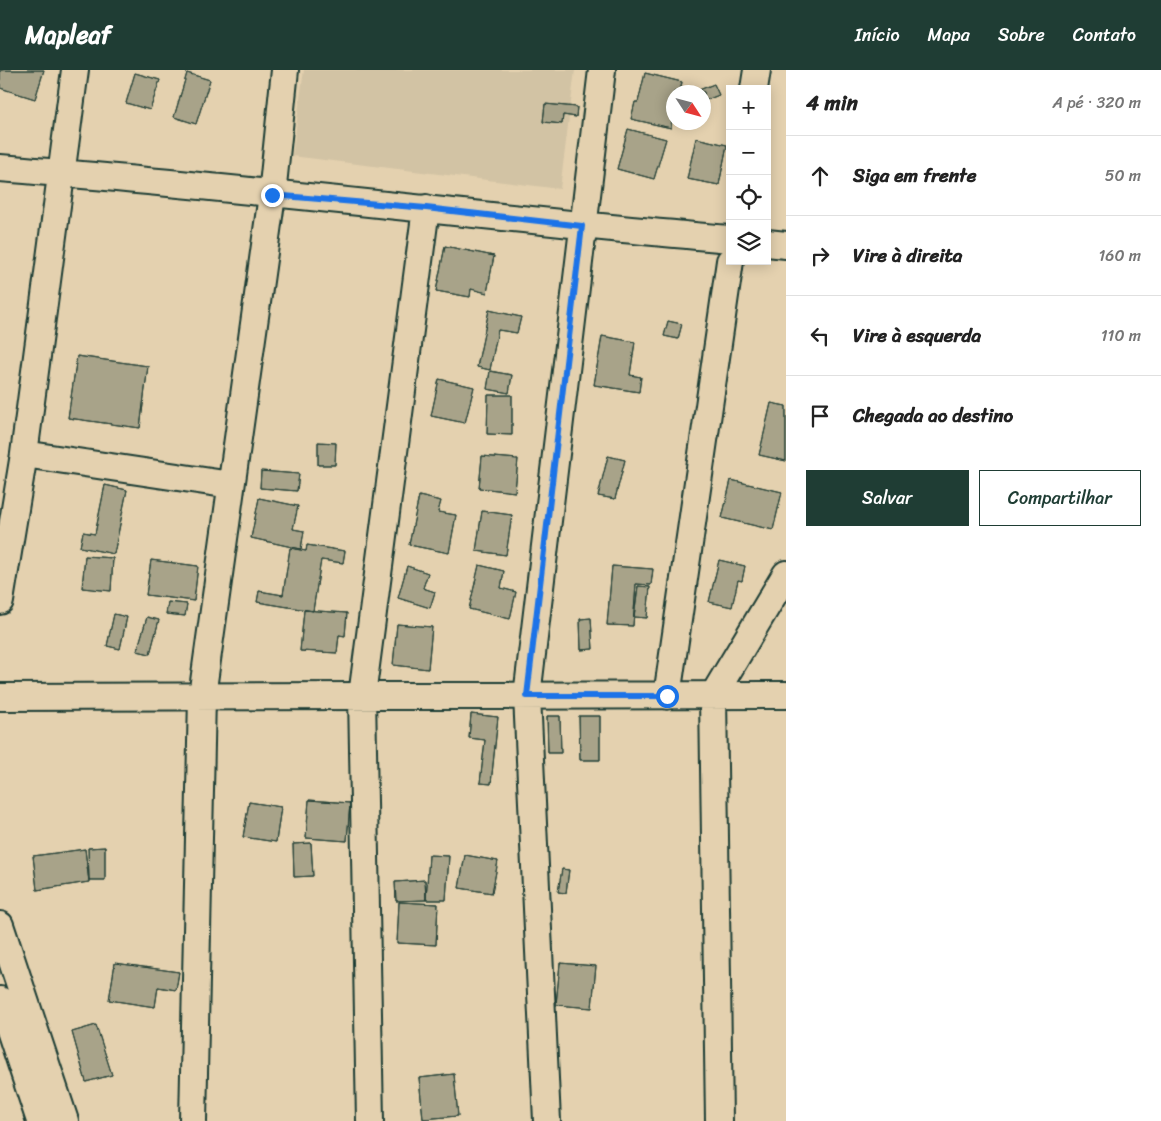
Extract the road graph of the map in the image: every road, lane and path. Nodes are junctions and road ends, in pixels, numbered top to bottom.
1 (74, 70) edge
2 (285, 70) edge
3 (602, 70) edge
4 (757, 70) edge
5 (755, 85) edge
6 (0, 168) edge
7 (62, 173) junction
8 (272, 195) junction
9 (426, 208) junction
10 (582, 226) junction
11 (726, 239) edge
12 (771, 243) edge
13 (786, 245) edge
14 (729, 265) edge
15 (24, 454) junction
16 (231, 485) junction
17 (786, 574) edge
18 (0, 601) edge
19 (786, 695) edge
20 (0, 696) edge
21 (202, 696) junction
22 (362, 696) junction
23 (527, 696) junction
24 (667, 696) junction
25 (713, 696) junction
26 (0, 924) edge
27 (0, 1000) edge
28 (40, 1121) edge
29 (65, 1121) edge
30 (193, 1121) edge
31 (370, 1121) edge
32 (547, 1121) edge
33 (719, 1121) edge

1 - 7 street
2 - 8 street
3 - 10 street
4 - 5 street
6 - 7 street
7 - 8 street
7 - 15 street
8 - 9 street
8 - 16 street
9 - 10 street
9 - 22 street
10 - 11 street
10 - 23 street
12 - 13 street
14 - 24 street
15 - 16 street
15 - 18 street
16 - 21 street
17 - 25 street
19 - 25 street
20 - 21 street
21 - 22 street
21 - 30 street
22 - 23 street
22 - 31 street
23 - 24 street
23 - 32 street
24 - 25 street
25 - 33 street
26 - 29 street
27 - 28 street

